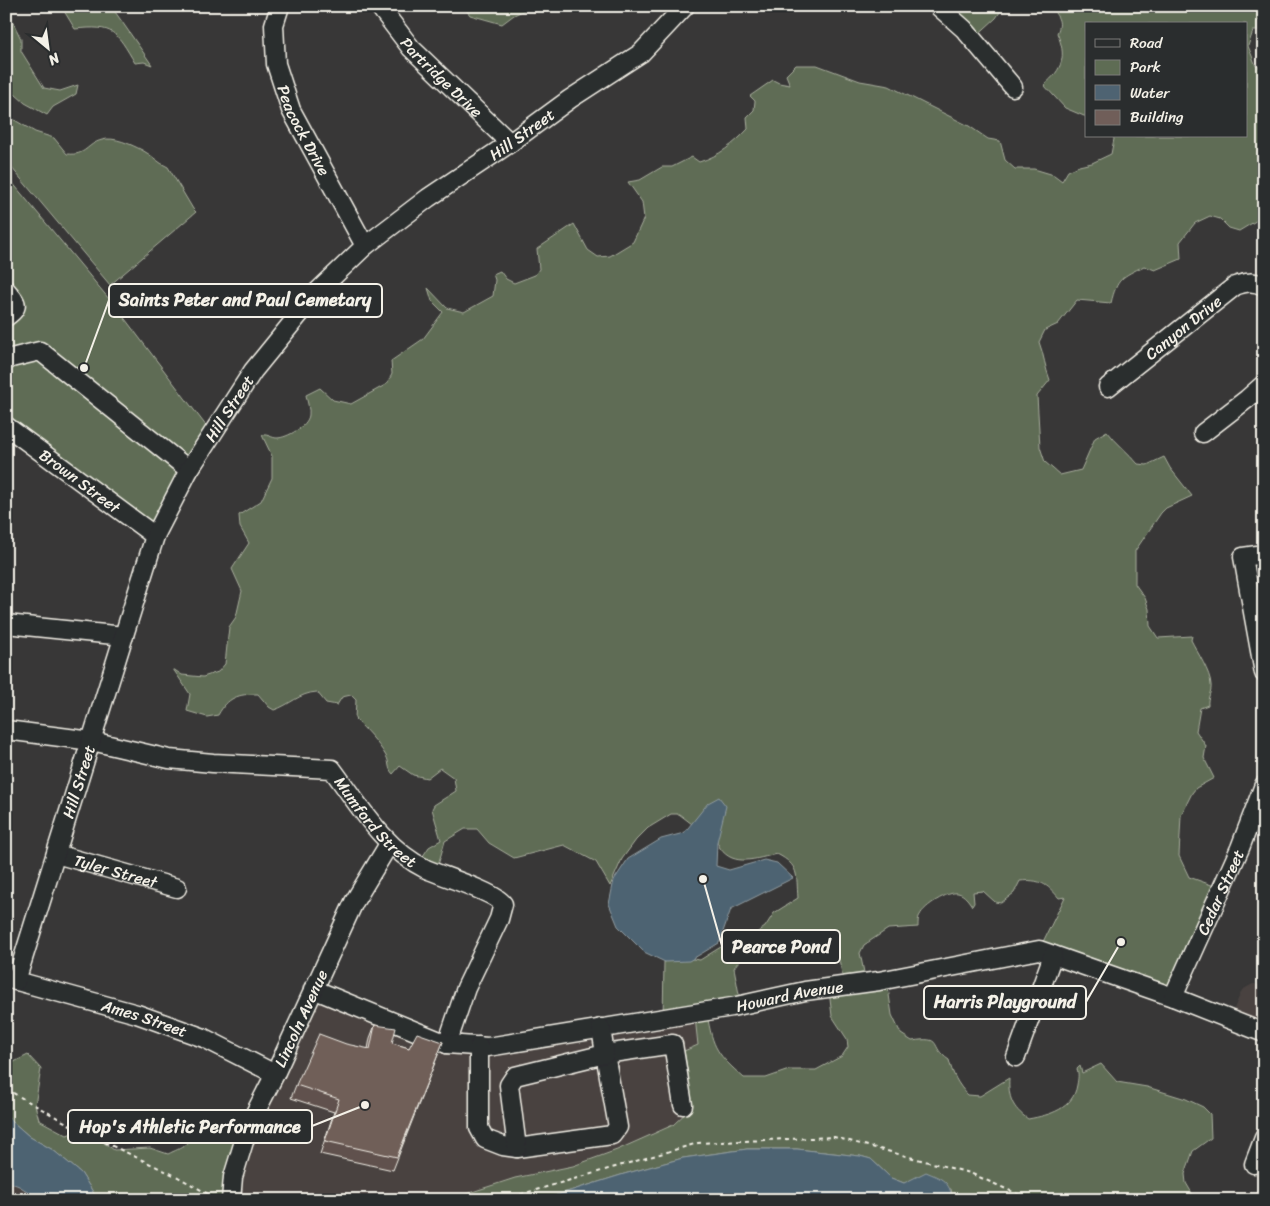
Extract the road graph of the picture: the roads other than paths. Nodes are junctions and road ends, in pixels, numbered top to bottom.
1 (280, 6) edge
2 (379, 6) edge
3 (685, 6) edge
4 (938, 6) edge
5 (1013, 88) dead end
6 (510, 142) junction
7 (365, 246) junction
8 (1264, 286) edge
9 (6, 290) edge
10 (6, 317) edge
11 (6, 361) edge
12 (1264, 384) edge
13 (1108, 387) dead end
14 (6, 426) edge
15 (1203, 434) dead end
16 (190, 470) junction
17 (155, 536) junction
18 (1264, 554) edge
19 (6, 624) edge
20 (124, 636) junction
21 (1264, 674) edge
22 (6, 730) edge
23 (92, 741) junction
24 (1264, 785) edge
25 (389, 844) junction
26 (56, 854) junction
27 (178, 888) dead end
28 (1052, 955) junction
29 (11, 979) edge
30 (313, 989) junction
31 (1173, 997) junction
32 (601, 1028) junction
33 (1264, 1033) edge
34 (447, 1044) junction
35 (479, 1046) junction
36 (605, 1054) junction
37 (1016, 1057) dead end
38 (275, 1074) junction
39 (683, 1105) dead end
40 (1264, 1138) edge
41 (517, 1148) junction
42 (1254, 1164) dead end
43 (231, 1200) edge

1 - 7 street, Peacock Drive
2 - 6 street, Partridge Drive
3 - 6 street, Hill Street
4 - 5 street
6 - 7 street, Hill Street
7 - 16 street, Hill Street
8 - 13 street, Canyon Drive
9 - 10 street
11 - 16 street
12 - 15 street
14 - 17 street, Brown Street
16 - 17 street, Hill Street
17 - 20 street, Hill Street
18 - 21 street
19 - 20 street
20 - 23 street, Hill Street
22 - 23 street, Mumford Street
23 - 25 street, Mumford Street
23 - 26 street, Hill Street
24 - 31 street, Cedar Street
25 - 30 street, Lincoln Avenue
25 - 34 street, Mumford Street
26 - 27 street, Tyler Street
26 - 29 street, Hill Street
28 - 31 street, Howard Avenue
28 - 32 street, Howard Avenue
28 - 37 street
29 - 38 street, Ames Street
30 - 34 street, Howard Avenue
30 - 38 street, Lincoln Avenue
31 - 33 street, Howard Avenue
32 - 35 street, Howard Avenue
32 - 36 street
34 - 35 street, Howard Avenue
35 - 41 street
36 - 39 street
36 - 41 street
36 - 41 street
38 - 43 street, Lincoln Avenue
40 - 42 street

